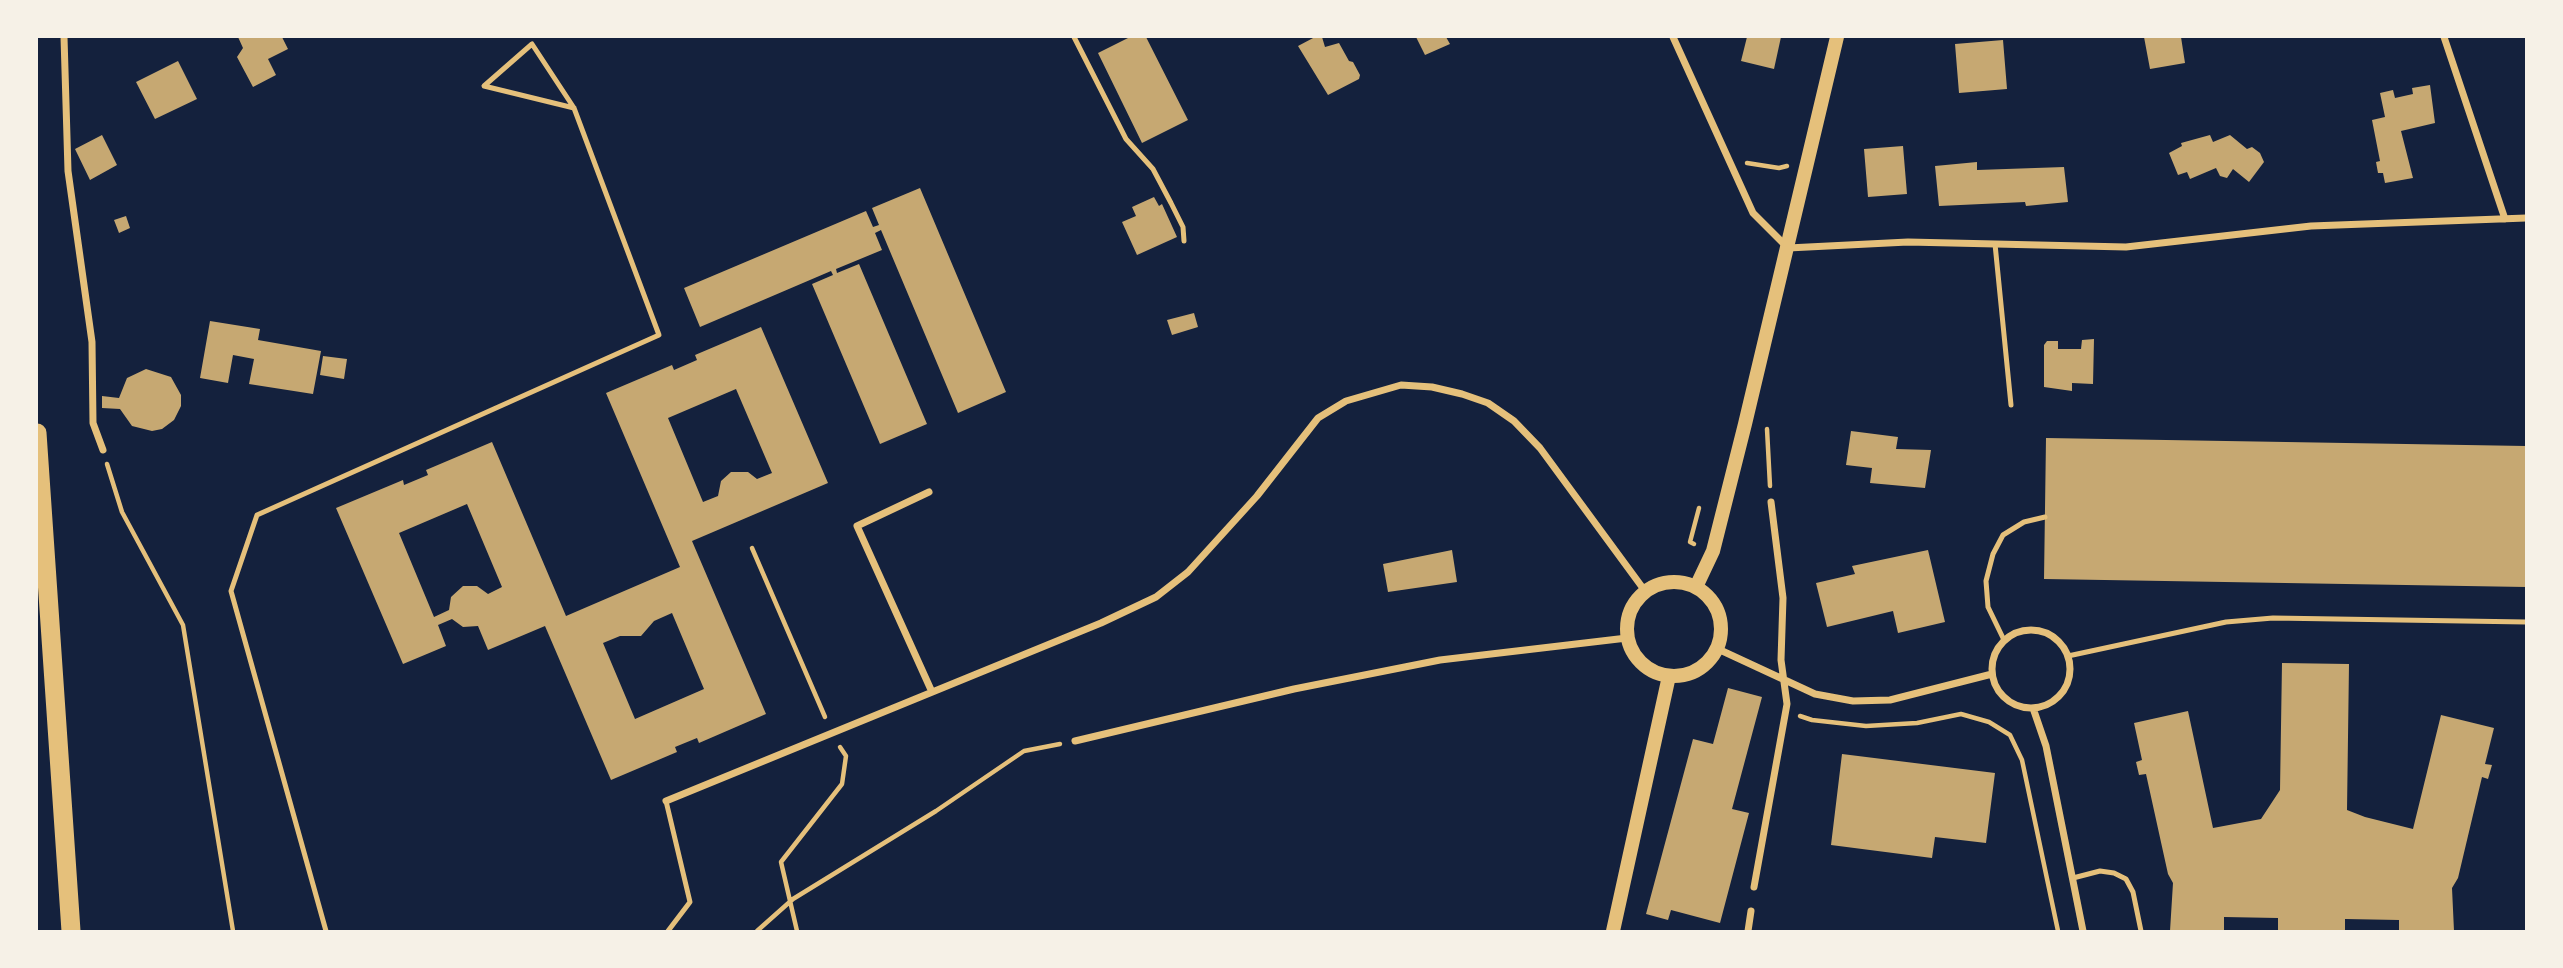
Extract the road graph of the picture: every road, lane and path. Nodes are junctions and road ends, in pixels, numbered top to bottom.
1 (64, 37) edge
2 (1074, 37) edge
3 (1673, 37) edge
4 (1836, 37) edge
5 (2444, 37) edge
6 (574, 108) junction
7 (1727, 156) junction
8 (1808, 160) junction
9 (2526, 218) edge
10 (2505, 219) junction
11 (1184, 241) dead end
12 (1995, 244) junction
13 (1788, 248) junction
14 (2011, 405) dead end
15 (1767, 418) dead end
16 (37, 433) edge
17 (103, 450) joint
18 (929, 492) dead end
19 (1770, 502) joint
20 (2045, 517) dead end
21 (1696, 587) junction
22 (1645, 591) junction
23 (2526, 622) edge
24 (1628, 638) junction
25 (2004, 640) junction
26 (1718, 649) junction
27 (2068, 656) junction
28 (1992, 674) junction
29 (1669, 676) junction
30 (1784, 680) junction
31 (932, 692) junction
32 (2033, 708) junction
33 (1786, 710) junction
34 (1075, 741) joint
35 (666, 802) joint
36 (2073, 878) junction
37 (1754, 887) dead end
38 (1751, 911) dead end
39 (71, 931) edge
40 (233, 931) edge
41 (326, 931) edge
42 (668, 931) edge
43 (757, 931) edge
44 (1613, 931) edge
45 (1748, 931) edge
46 (2058, 931) edge
47 (2084, 931) edge
48 (2141, 931) edge

1 - 17 street
2 - 11 lane
3 - 7 street
4 - 8 main road
5 - 10 street
6 - 6 lane
6 - 41 lane
7 - 8 path
7 - 13 street
8 - 13 main road
9 - 10 street
10 - 12 street
12 - 13 street
12 - 14 lane
13 - 21 main road
15 - 19 path
16 - 39 highway
17 - 40 path
18 - 31 street
19 - 30 street
20 - 25 lane
21 - 22 main road
21 - 26 main road
22 - 24 main road
22 - 31 street
23 - 27 lane
24 - 29 main road
24 - 34 street
25 - 27 street
25 - 28 street
26 - 29 main road
26 - 30 street
27 - 32 street
28 - 30 street
28 - 32 street
29 - 44 main road
30 - 33 street
31 - 35 street
32 - 36 street
33 - 37 street
33 - 46 path
34 - 43 path
35 - 42 lane
36 - 47 street
36 - 48 lane
38 - 45 street

